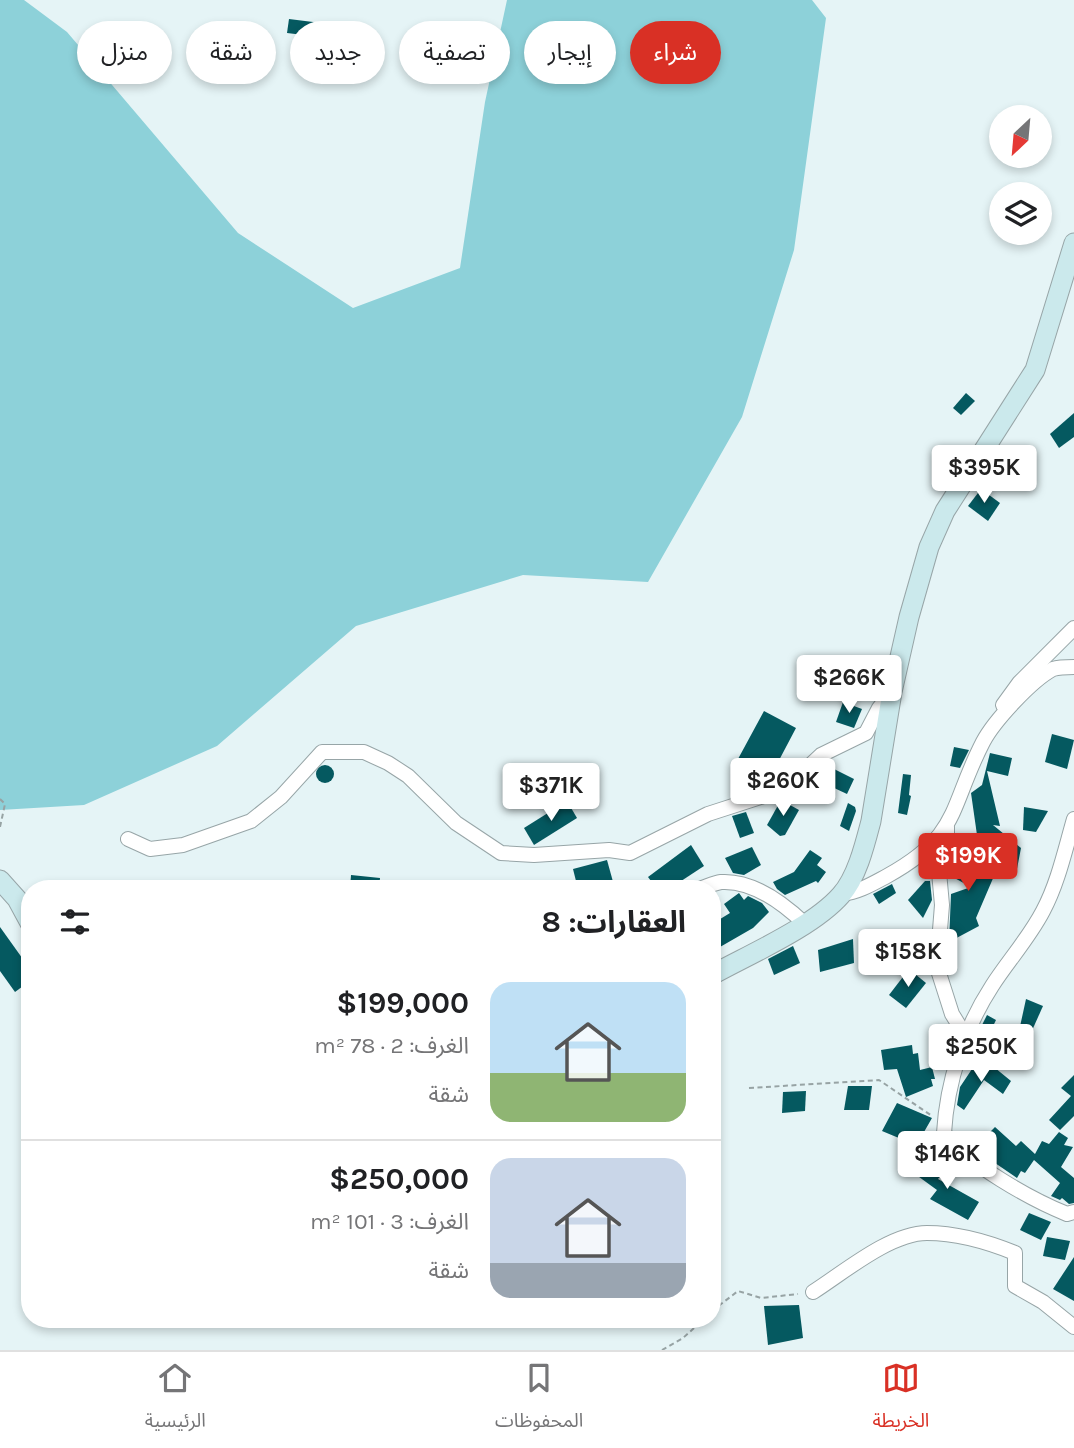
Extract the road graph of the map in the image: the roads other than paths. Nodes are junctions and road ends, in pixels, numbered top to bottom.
1 (1074, 243) edge
2 (1074, 628) edge
3 (1074, 667) edge
4 (892, 692) junction
5 (992, 728) junction
6 (1074, 819) edge
7 (947, 827) junction
8 (128, 839) dead end
9 (0, 880) edge
10 (721, 882) edge
11 (842, 894) junction
12 (21, 904) edge
13 (804, 923) junction
14 (721, 970) edge
15 (965, 1035) junction
16 (1074, 1212) edge
17 (813, 1293) road end
18 (1074, 1327) edge

1 - 4 main road
2 - 5 street
3 - 5 street
4 - 8 street
4 - 11 main road
5 - 7 street
6 - 15 street
7 - 11 street
7 - 15 street
9 - 12 main road
10 - 13 street
11 - 13 main road
13 - 14 main road
15 - 16 street
17 - 18 street

